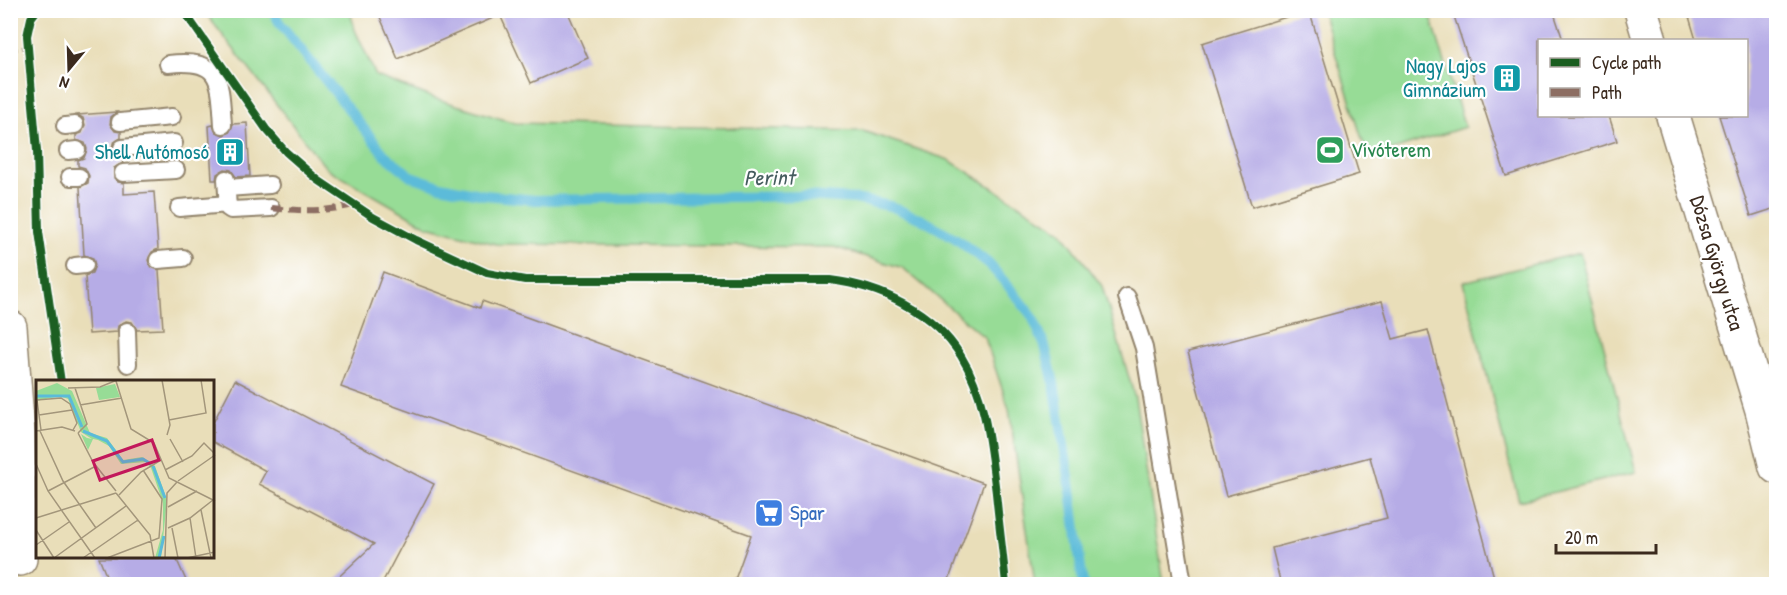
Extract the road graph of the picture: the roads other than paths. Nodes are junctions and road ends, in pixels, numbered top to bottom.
1 (1641, 10) edge
2 (1650, 39) edge
3 (168, 64) dead end
4 (172, 117) dead end
5 (1673, 117) edge
6 (120, 122) dead end
7 (223, 125) dead end
8 (174, 143) dead end
9 (122, 148) dead end
10 (176, 170) dead end
11 (123, 173) dead end
12 (270, 186) dead end
13 (227, 190) junction
14 (179, 208) dead end
15 (271, 208) dead end
16 (183, 258) dead end
17 (158, 260) dead end
18 (1127, 297) dead end
19 (10, 327) edge
20 (127, 331) dead end
21 (128, 364) dead end
22 (13, 395) edge
23 (1776, 467) edge
24 (22, 561) edge
25 (1183, 585) edge

1 - 2 street
3 - 7 lane
4 - 6 lane
5 - 23 street, Dózsa György utca
8 - 9 lane
10 - 11 lane
12 - 13 lane
13 - 14 lane
13 - 15 lane
16 - 17 lane
18 - 25 lane
19 - 22 street
20 - 21 lane
22 - 24 street

